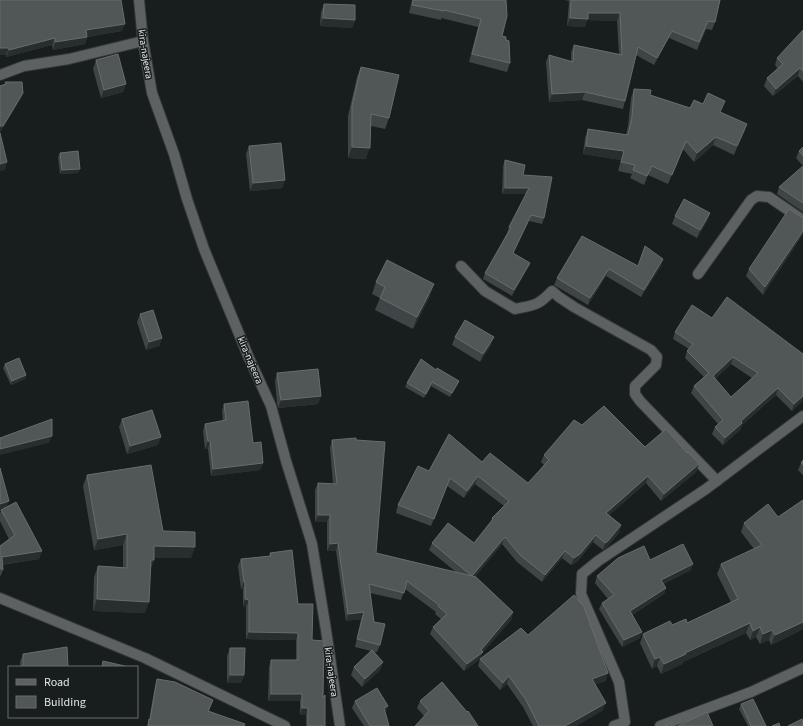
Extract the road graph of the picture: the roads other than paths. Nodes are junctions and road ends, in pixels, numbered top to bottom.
1 (139, 0) edge
2 (143, 41) junction
3 (0, 75) edge
4 (803, 220) edge
5 (461, 266) dead end
6 (698, 274) dead end
7 (803, 416) edge
8 (717, 481) junction
9 (0, 598) edge
10 (803, 668) edge
11 (627, 724) edge
12 (285, 726) edge
13 (340, 726) edge
14 (614, 726) edge
15 (660, 726) edge

1 - 2 street, kira-najeera
2 - 3 street
2 - 13 street, kira-najeera
4 - 6 street
5 - 8 street
7 - 8 street
8 - 11 street
9 - 12 street
10 - 15 street
11 - 14 street

